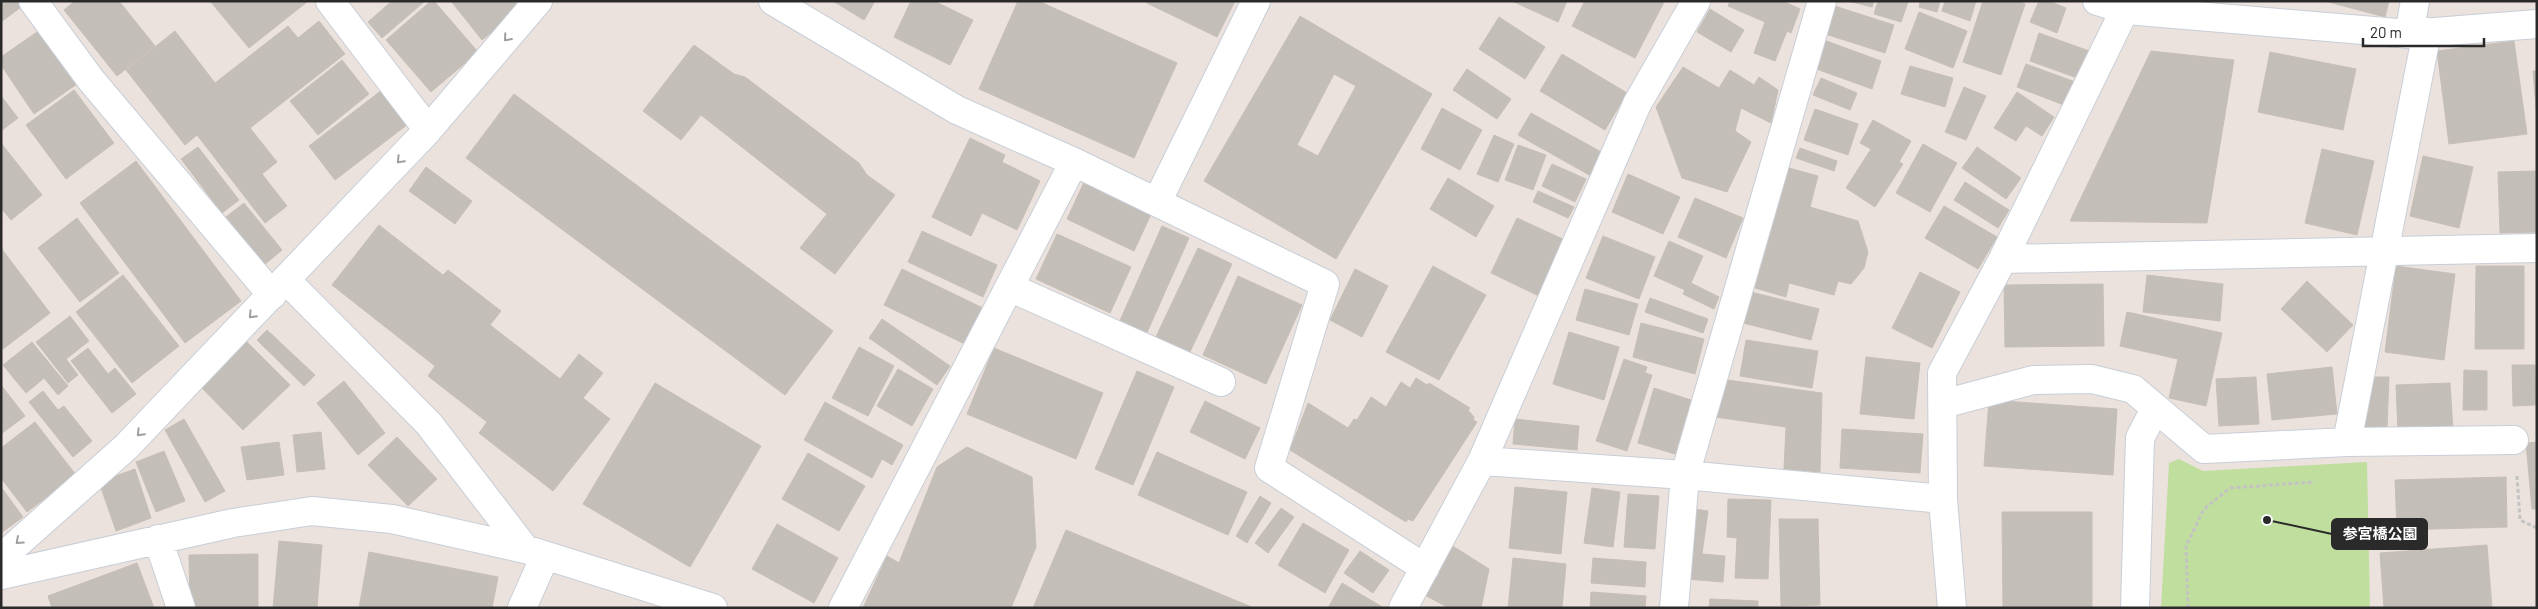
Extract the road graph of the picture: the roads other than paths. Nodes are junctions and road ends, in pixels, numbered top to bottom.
1 (33, 1) edge
2 (330, 1) edge
3 (773, 1) edge
4 (1256, 1) edge
5 (1696, 1) edge
6 (1822, 1) edge
7 (2097, 1) edge
8 (2415, 1) edge
9 (533, 3) edge
10 (2127, 5) edge
11 (2256, 11) edge
12 (2537, 24) edge
13 (2418, 33) junction
14 (428, 130) junction
15 (1074, 162) junction
16 (1157, 202) junction
17 (2537, 248) edge
18 (2384, 252) junction
19 (2003, 259) junction
20 (279, 287) junction
21 (1009, 287) junction
22 (1221, 382) dead end
23 (1943, 404) junction
24 (2156, 409) junction
25 (2514, 440) road end
26 (2347, 442) junction
27 (1482, 461) junction
28 (1685, 475) junction
29 (1943, 499) junction
30 (158, 539) junction
31 (535, 552) junction
32 (1, 558) edge
33 (1425, 568) junction
34 (1, 575) edge
35 (181, 608) edge
36 (522, 608) edge
37 (713, 608) edge
38 (843, 608) edge
39 (1403, 608) edge
40 (1674, 608) edge
41 (1952, 608) edge
42 (2135, 608) edge

1 - 20 street
2 - 14 street
3 - 15 street
4 - 16 street
5 - 27 street
6 - 28 street
7 - 10 street
8 - 13 street
9 -> 14 street
10 - 11 street
10 - 19 street
11 - 13 street
12 - 13 street
13 - 18 street
14 -> 20 street
15 - 16 street
15 - 21 street
16 - 33 street
17 - 18 street
18 - 19 street
18 - 26 street
19 - 23 street
20 - 31 street
20 -> 32 street
21 - 22 street
21 - 38 street
23 - 24 street
23 - 29 street
24 - 26 street
24 - 42 street
25 - 26 street
27 - 28 street
27 - 33 street
28 - 29 street
28 - 40 street
29 - 41 street
30 - 31 street
30 - 34 street
30 - 35 street
31 - 36 street
31 - 37 street
33 - 39 street

